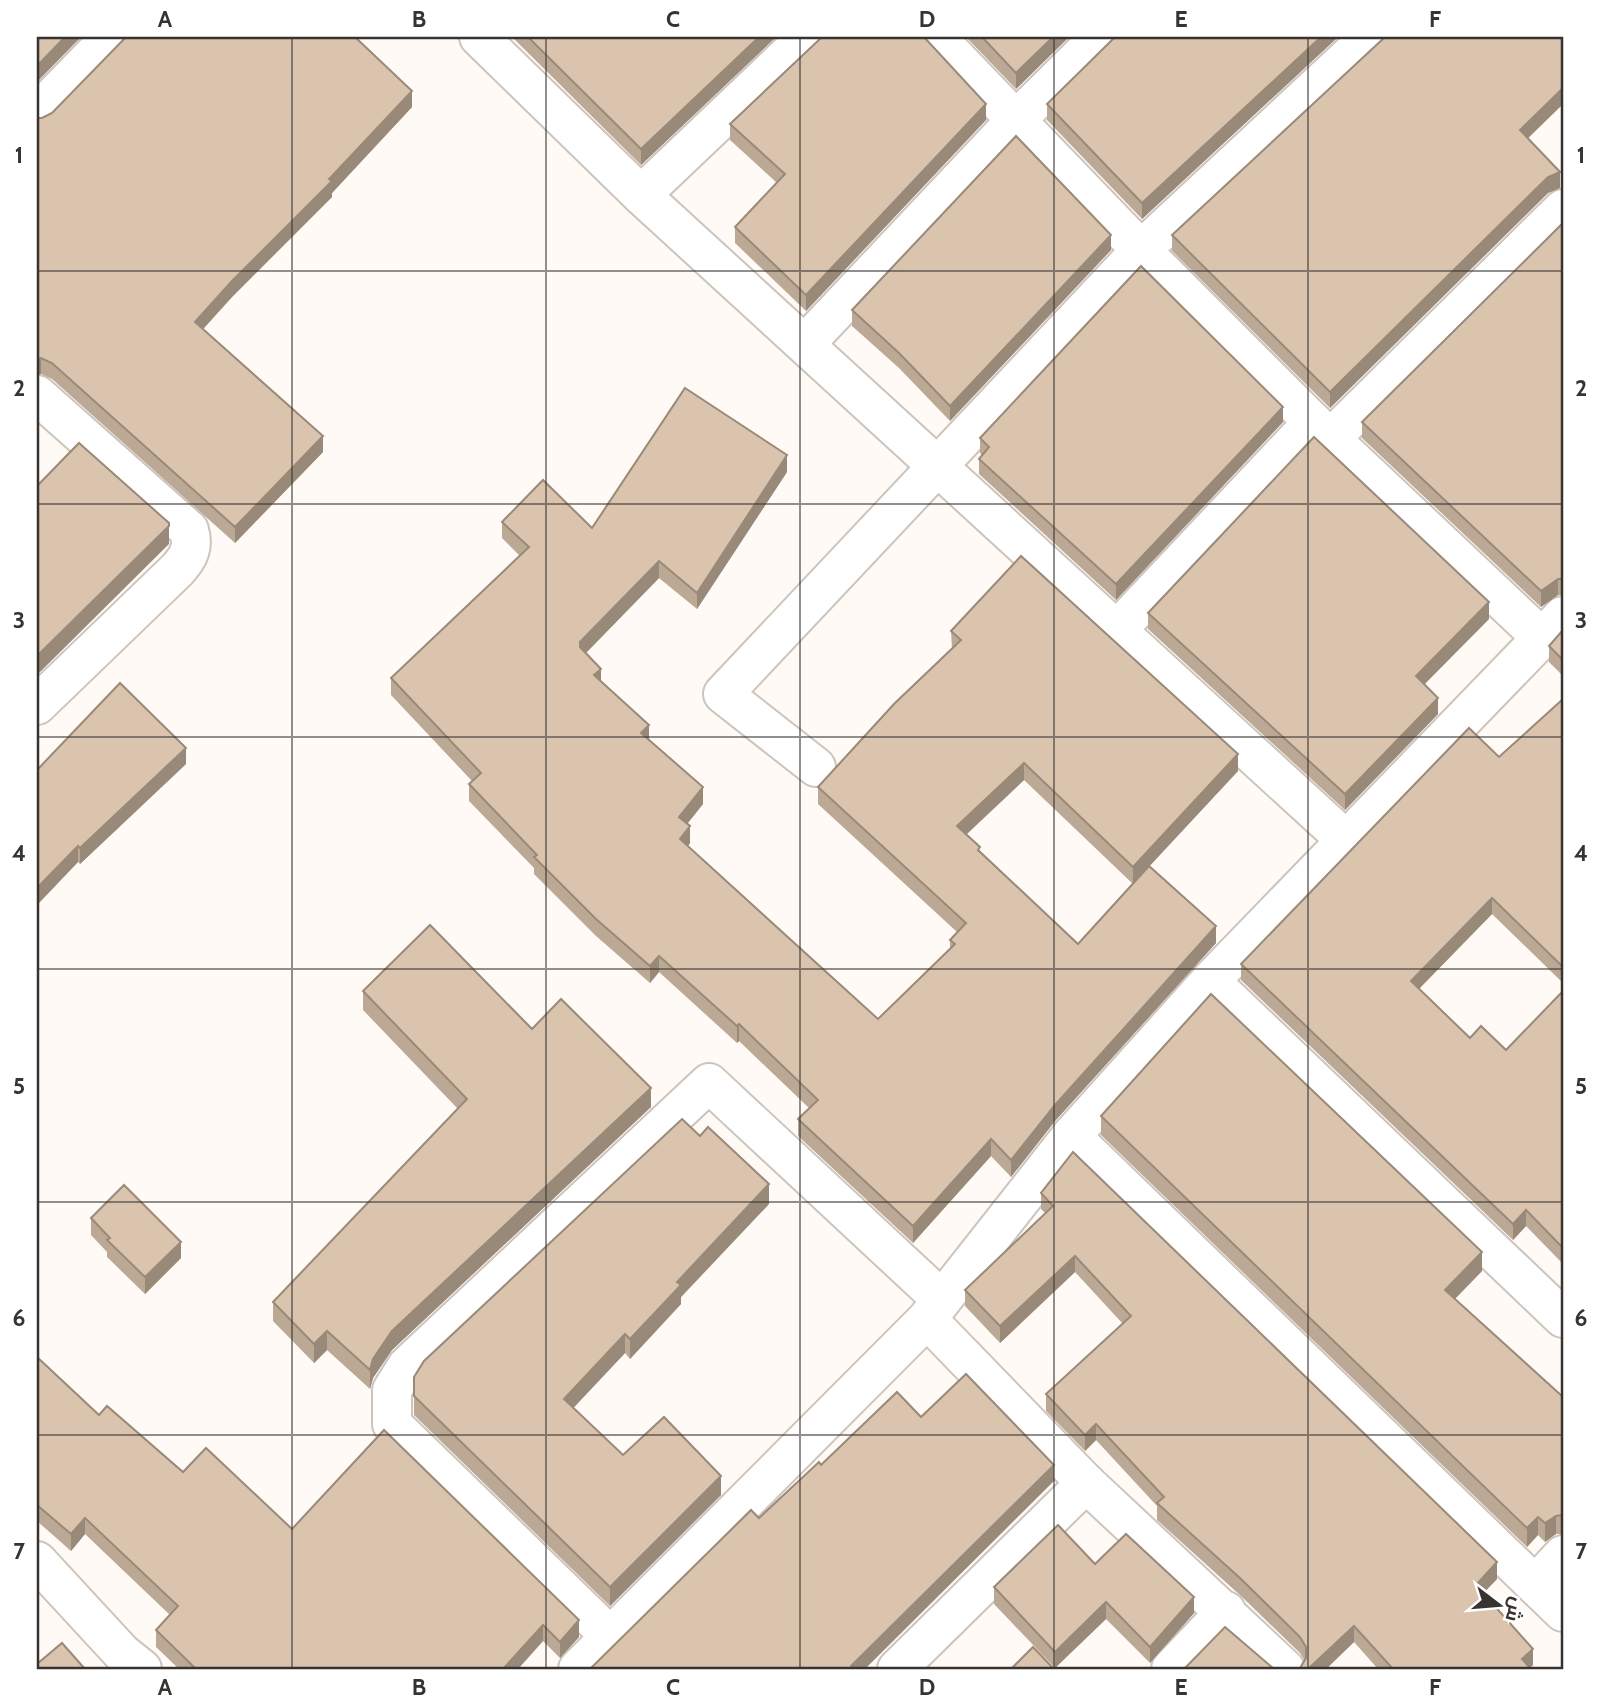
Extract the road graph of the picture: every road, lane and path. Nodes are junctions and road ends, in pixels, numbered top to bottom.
1 (111, 37) edge
2 (807, 37) edge
3 (936, 37) edge
4 (1100, 37) edge
5 (1370, 37) edge
6 (496, 43) edge
7 (37, 113) edge
8 (1017, 119) junction
9 (641, 195) junction
10 (1563, 208) edge
11 (1141, 250) junction
12 (804, 344) junction
13 (37, 395) edge
14 (1321, 431) junction
15 (938, 465) junction
16 (1553, 627) edge
17 (1118, 630) junction
18 (37, 705) edge
19 (816, 767) dead end
20 (1347, 841) junction
21 (1210, 981) junction
22 (1070, 1136) junction
23 (933, 1308) junction
24 (1563, 1318) edge
25 (1086, 1483) junction
26 (1563, 1555) edge
27 (37, 1561) edge
28 (1535, 1585) junction
29 (1226, 1611) junction
30 (1563, 1612) edge
31 (609, 1635) junction
32 (142, 1669) edge
33 (578, 1669) edge
34 (897, 1669) edge
35 (1171, 1669) edge
36 (1285, 1669) edge

1 - 7 street
2 - 9 street
3 - 8 street
4 - 8 street
5 - 11 street
6 - 9 street
8 - 11 street
8 - 12 street
9 - 12 street
10 - 14 street
11 - 14 street
11 - 15 street
12 - 15 street
13 - 18 street
14 - 16 street
14 - 17 street
15 - 17 street
15 - 19 street
16 - 20 street
17 - 20 street
20 - 21 street
21 - 22 street
21 - 24 street
22 - 23 street
22 - 28 street
23 - 25 street
23 - 31 street
23 - 31 street
25 - 29 street
25 - 34 street
26 - 28 street
27 - 32 street
28 - 30 street
29 - 35 street
29 - 36 street
31 - 33 street

